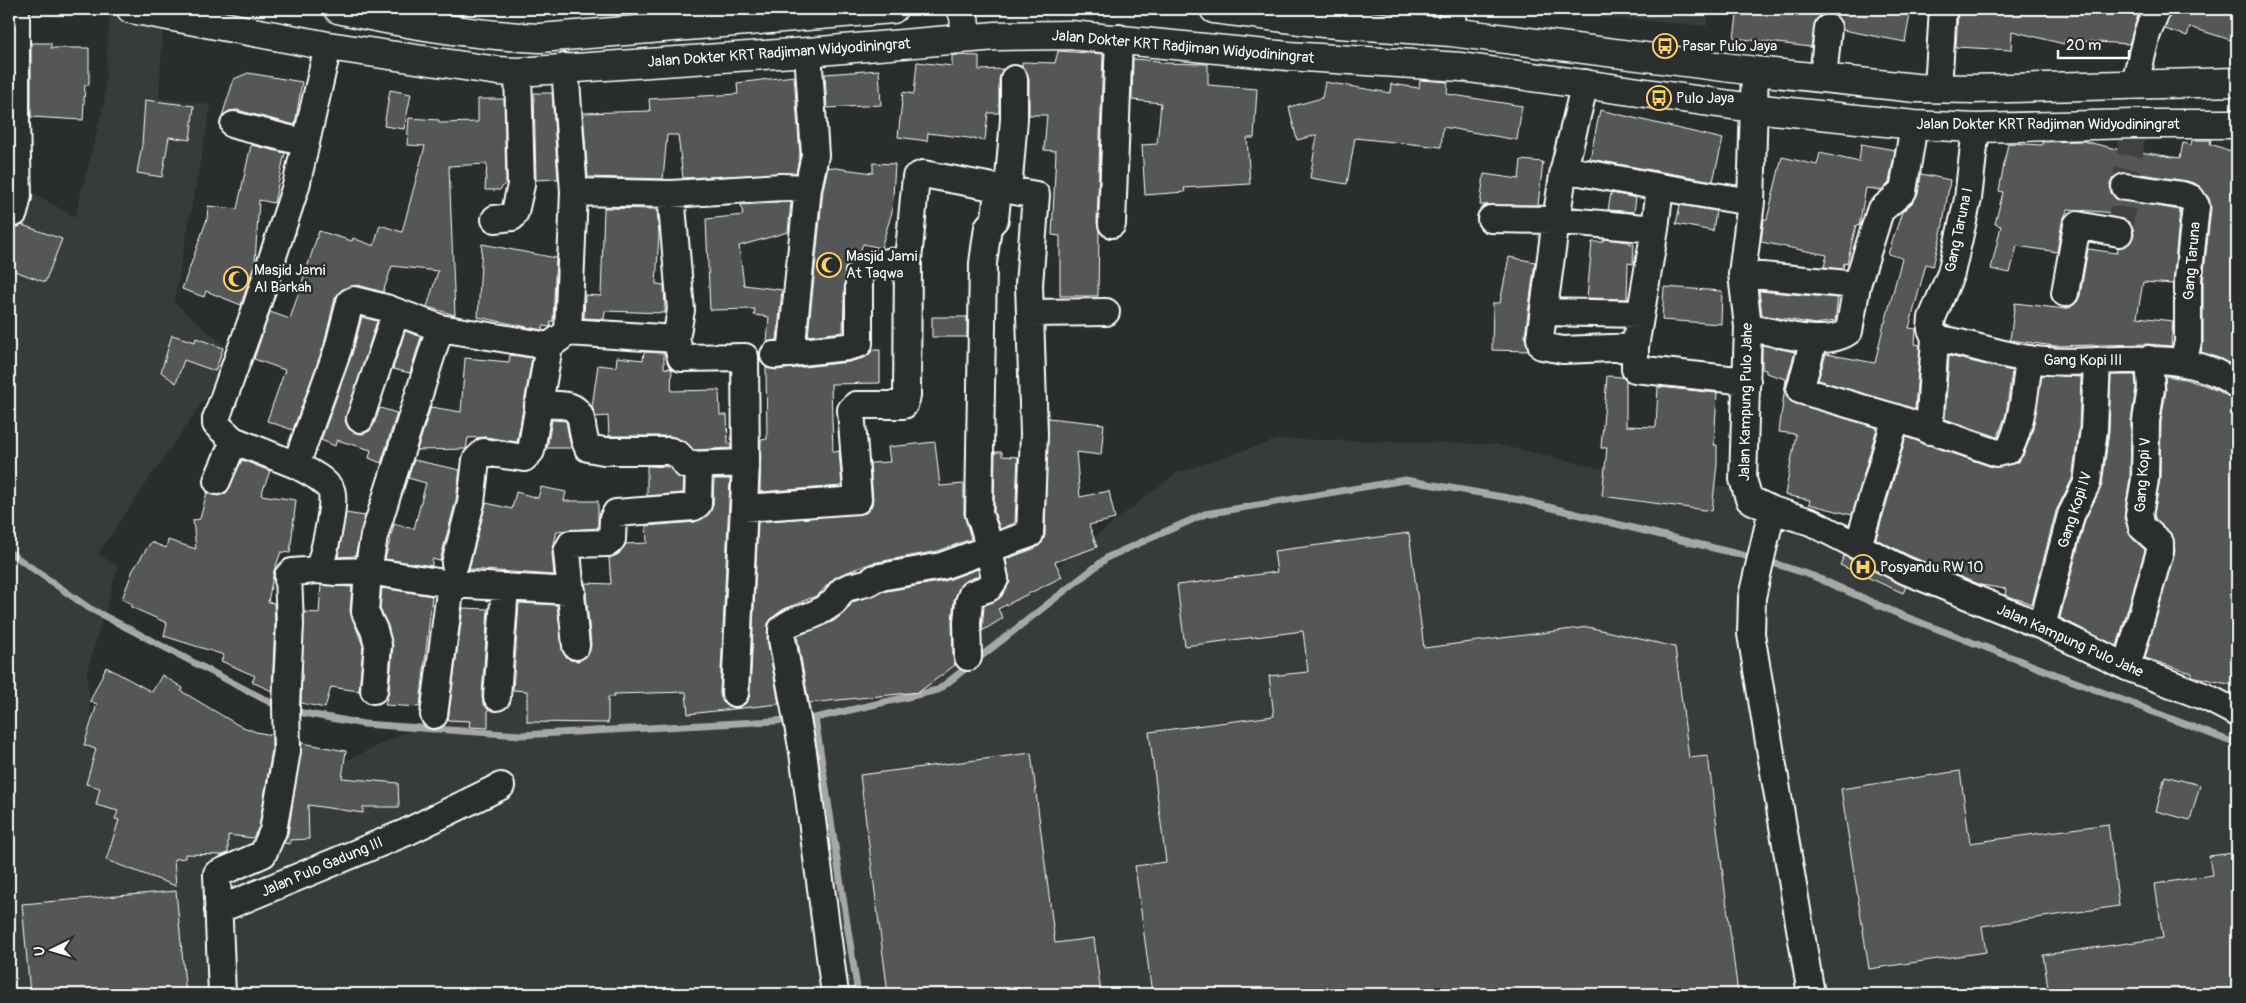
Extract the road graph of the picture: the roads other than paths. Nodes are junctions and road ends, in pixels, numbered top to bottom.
1 (16, 9) edge
2 (131, 9) edge
3 (338, 9) edge
4 (893, 9) edge
5 (961, 9) edge
6 (1214, 9) edge
7 (1221, 9) edge
8 (1942, 9) edge
9 (2157, 9) edge
10 (377, 13) edge
11 (1325, 16) edge
12 (683, 18) edge
13 (1452, 20) edge
14 (1828, 28) tunnel mouth
15 (1119, 38) junction
16 (959, 39) junction
17 (328, 46) junction
18 (808, 52) junction
19 (565, 67) junction
20 (1755, 71) junction
21 (518, 72) junction
22 (1823, 78) junction
23 (1014, 79) dead end
24 (2237, 82) edge
25 (1585, 83) junction
26 (2135, 83) junction
27 (1938, 88) junction
28 (1754, 108) junction
29 (2237, 124) edge
30 (234, 125) dead end
31 (1914, 125) junction
32 (1976, 128) junction
33 (306, 143) junction
34 (1564, 169) junction
35 (1660, 187) junction
36 (808, 188) junction
37 (2125, 188) dead end
38 (1003, 190) junction
39 (574, 192) junction
40 (671, 194) junction
41 (1751, 202) junction
42 (14, 213) dead end
43 (495, 219) dead end
44 (1491, 219) dead end
45 (1556, 220) junction
46 (1112, 224) dead end
47 (1656, 229) junction
48 (2119, 233) dead end
49 (908, 260) junction
50 (1742, 274) junction
51 (1857, 285) junction
52 (2065, 293) dead end
53 (396, 312) junction
54 (1106, 312) dead end
55 (1544, 312) junction
56 (1030, 313) junction
57 (1640, 314) junction
58 (1748, 327) junction
59 (440, 328) junction
60 (1933, 334) junction
61 (558, 339) junction
62 (676, 339) junction
63 (1814, 339) junction
64 (1635, 347) junction
65 (2029, 359) junction
66 (2149, 359) junction
67 (2097, 361) junction
68 (2183, 362) junction
69 (1747, 381) junction
70 (2237, 385) edge
71 (538, 405) junction
72 (1896, 418) junction
73 (360, 419) dead end
74 (1929, 431) junction
75 (233, 440) junction
76 (746, 463) junction
77 (296, 465) junction
78 (699, 466) junction
79 (217, 481) dead end
80 (744, 508) junction
81 (1770, 519) junction
82 (1858, 546) junction
83 (989, 550) junction
84 (318, 570) junction
85 (368, 571) junction
86 (453, 574) junction
87 (505, 587) junction
88 (572, 591) junction
89 (2042, 626) junction
90 (576, 646) dead end
91 (968, 657) dead end
92 (2127, 668) junction
93 (374, 690) dead end
94 (734, 693) dead end
95 (497, 697) dead end
96 (2237, 713) edge
97 (434, 715) dead end
98 (500, 786) dead end
99 (218, 910) junction
100 (222, 994) edge
101 (835, 994) edge
102 (1811, 994) edge

1 - 42 street
2 - 17 main road, Jalan Dokter KRT Radjiman Widyodiningrat
3 - 10 main road
4 - 12 main road
5 - 16 main road
6 - 7 main road
7 - 11 main road
8 - 27 street
9 - 26 street
10 - 12 main road
11 - 13 main road
13 - 20 main road
14 - 22 street
15 - 16 main road, Jalan Dokter KRT Radjiman Widyodiningrat
15 - 25 main road, Jalan Dokter KRT Radjiman Widyodiningrat
15 - 46 street
16 - 18 main road, Jalan Dokter KRT Radjiman Widyodiningrat
17 - 21 main road, Jalan Dokter KRT Radjiman Widyodiningrat
17 - 33 street
18 - 19 main road, Jalan Dokter KRT Radjiman Widyodiningrat
18 - 36 street
19 - 21 main road, Jalan Dokter KRT Radjiman Widyodiningrat
19 - 39 street
20 - 22 main road
20 - 28 street, Jalan Kampung Pulo Jahe
21 - 43 street
22 - 27 main road
23 - 38 street
24 - 26 main road
25 - 28 main road, Jalan Dokter KRT Radjiman Widyodiningrat
25 - 34 street
26 - 27 main road
28 - 31 main road, Jalan Dokter KRT Radjiman Widyodiningrat
28 - 41 street, Jalan Kampung Pulo Jahe
29 - 32 main road, Jalan Dokter KRT Radjiman Widyodiningrat
30 - 33 street
31 - 32 main road, Jalan Dokter KRT Radjiman Widyodiningrat
31 - 51 street
32 - 60 street, Gang Taruna I
33 - 75 street
34 - 35 street
34 - 45 street
35 - 41 street
35 - 47 street
36 - 40 street
36 - 49 street
37 - 68 street, Gang Taruna
38 - 49 street
38 - 56 street
38 - 83 street
39 - 40 street
39 - 61 street
40 - 62 street
41 - 50 street, Jalan Kampung Pulo Jahe
44 - 45 street
45 - 47 street
45 - 55 street
47 - 57 street
48 - 52 street
49 - 80 street
50 - 51 street
50 - 58 street, Jalan Kampung Pulo Jahe
51 - 63 street
53 - 59 street
53 - 73 street
53 - 77 street
54 - 56 street
55 - 57 street
55 - 64 street
56 - 83 street
57 - 64 street
58 - 63 street
58 - 69 street, Jalan Kampung Pulo Jahe
59 - 61 street
59 - 85 street
60 - 65 street, Gang Kopi III
60 - 74 street, Gang Taruna I
61 - 62 street
61 - 71 street
62 - 76 street
63 - 72 street
64 - 69 street
65 - 67 street, Gang Kopi III
65 - 74 street
66 - 67 street, Gang Kopi III
66 - 68 street, Gang Kopi III
66 - 92 street, Gang Kopi V
67 - 89 street, Gang Kopi IV
68 - 70 street, Gang Kopi III
69 - 81 street, Jalan Kampung Pulo Jahe
71 - 78 street
71 - 86 street
72 - 74 street
72 - 82 street
75 - 77 street
75 - 79 street
76 - 78 street
76 - 80 street
77 - 84 street
78 - 88 street
80 - 94 street
81 - 82 street, Jalan Kampung Pulo Jahe
81 - 102 street
82 - 89 street, Jalan Kampung Pulo Jahe
83 - 91 street
83 - 101 street
84 - 85 street
84 - 99 street
85 - 86 street
85 - 93 street
86 - 87 street
86 - 97 street
87 - 88 street
87 - 95 street
88 - 90 street
89 - 92 street, Jalan Kampung Pulo Jahe
92 - 96 street, Jalan Kampung Pulo Jahe
98 - 99 street, Jalan Pulo Gadung III
99 - 100 street

